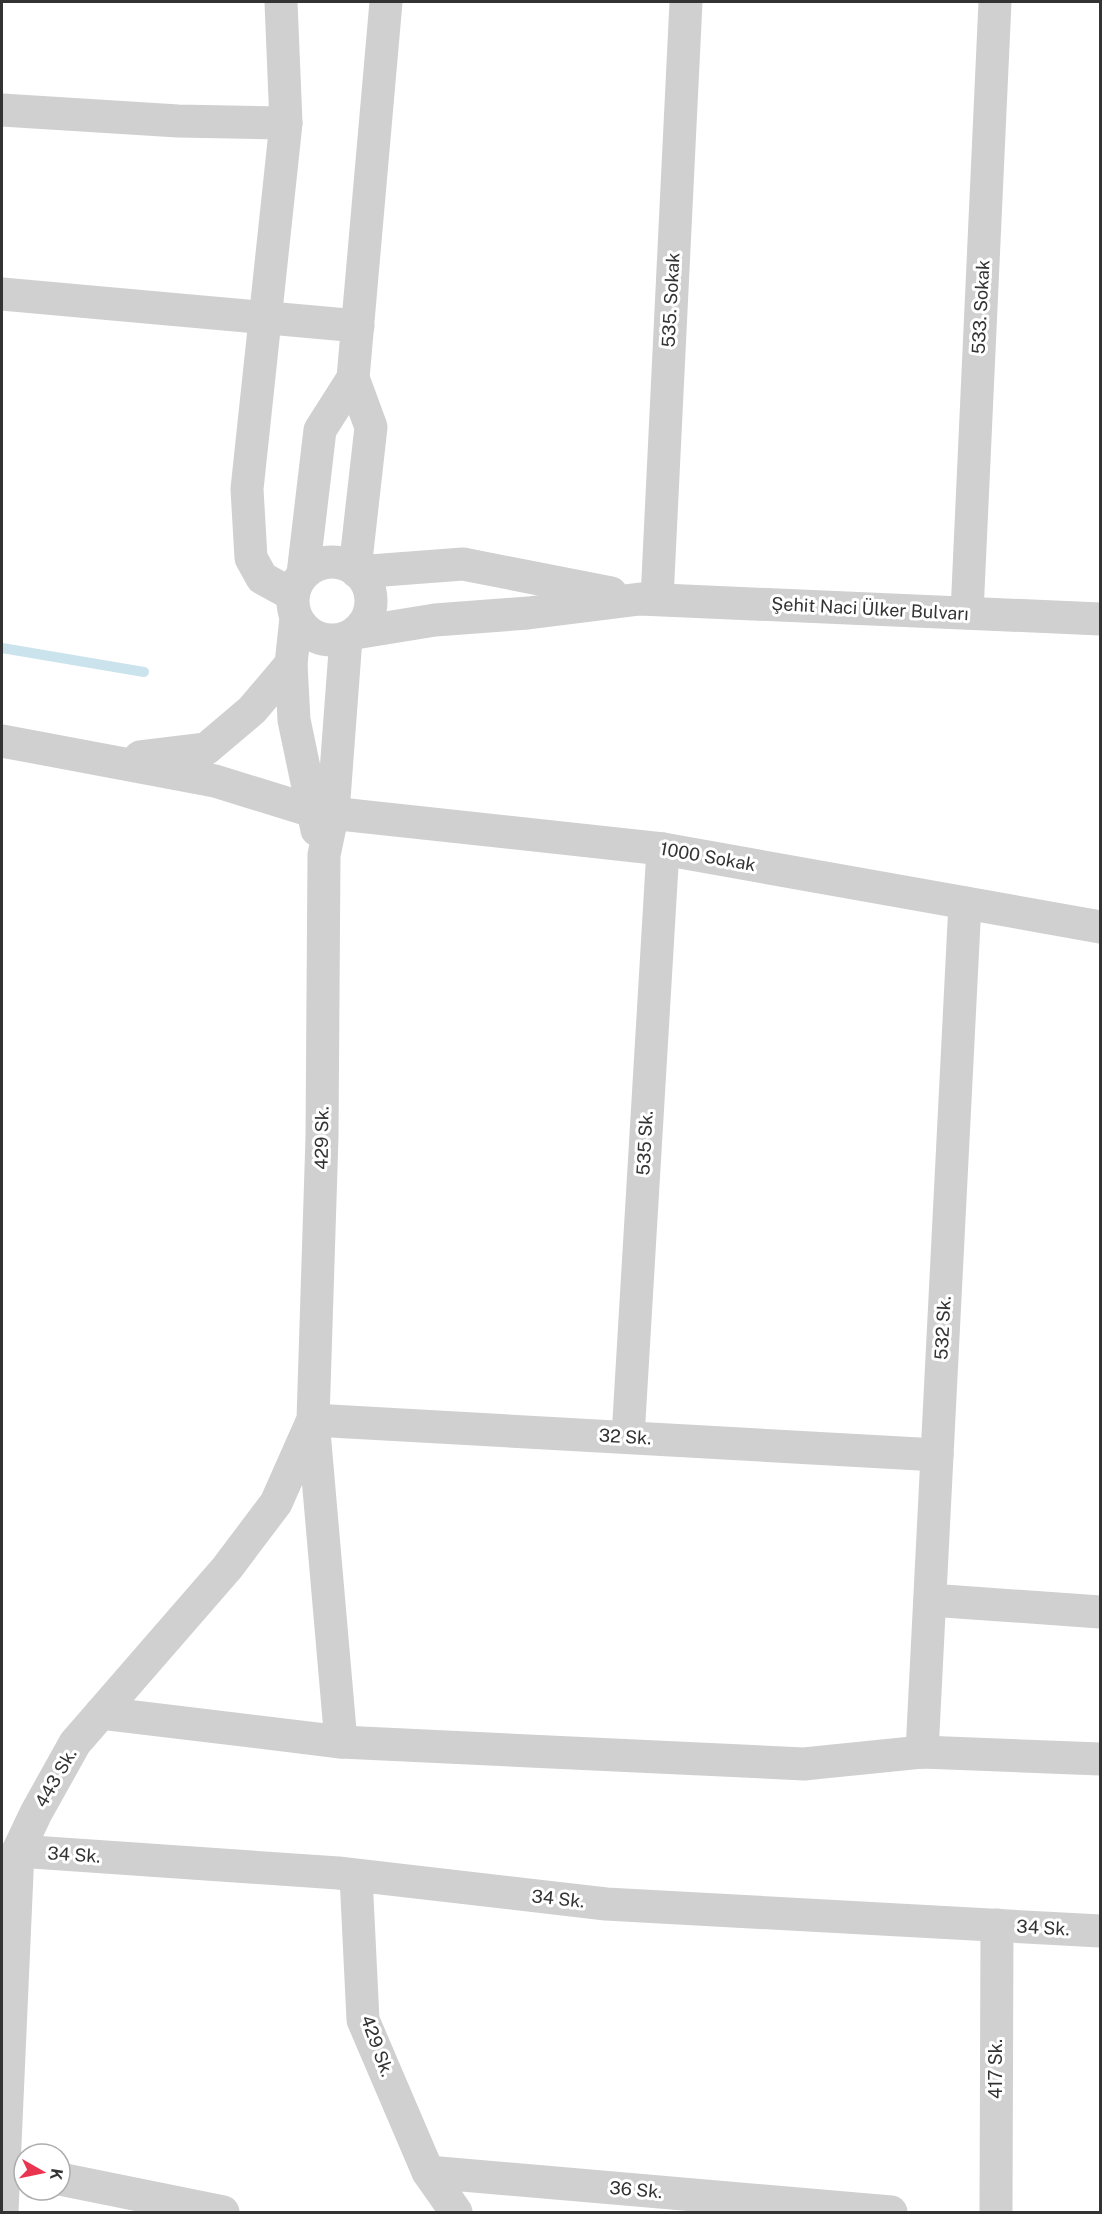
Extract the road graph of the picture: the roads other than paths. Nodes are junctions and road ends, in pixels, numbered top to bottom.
1 (281, 2) edge
2 (387, 2) edge
3 (686, 2) edge
4 (995, 2) edge
5 (2, 110) edge
6 (286, 123) junction
7 (2, 294) edge
8 (266, 318) junction
9 (358, 326) junction
10 (353, 378) junction
11 (356, 570) junction
12 (297, 595) junction
13 (648, 599) junction
14 (968, 613) junction
15 (1101, 619) edge
16 (350, 636) junction
17 (291, 664) junction
18 (2, 741) edge
19 (106, 761) junction
20 (323, 811) junction
21 (663, 849) junction
22 (964, 903) junction
23 (1101, 927) edge
24 (313, 1420) junction
25 (628, 1437) junction
26 (937, 1455) junction
27 (930, 1600) junction
28 (1101, 1612) edge
29 (101, 1713) junction
30 (340, 1742) junction
31 (922, 1752) junction
32 (1101, 1760) edge
33 (18, 1851) junction
34 (356, 1876) junction
35 (997, 1925) junction
36 (1101, 1931) edge
37 (14, 2142) edge
38 (428, 2172) junction
39 (12, 2176) edge
40 (72, 2181) edge
41 (2, 2212) edge
42 (224, 2212) edge
43 (456, 2212) edge
44 (891, 2212) edge
45 (996, 2212) edge

1 - 6 street
2 - 9 street
3 - 13 street, 535. Sokak
4 - 14 street, 533. Sokak
5 - 6 street
6 - 8 street
7 - 8 street
8 - 9 street
8 - 12 street
9 - 10 street
10 - 11 street
10 - 12 street, 429 Sk.
11 - 12 street
11 - 13 street, Şehit Naci Ülker Bulvarı
11 - 16 street
12 - 16 street
12 - 17 street, 429 Sk.
13 - 14 street, Şehit Naci Ülker Bulvarı
13 - 16 street, Şehit Naci Ülker Bulvarı
14 - 15 street, Şehit Naci Ülker Bulvarı
16 - 20 street
17 - 19 street
17 - 20 street, 429 Sk.
18 - 19 street
19 - 20 street, 1000 Sokak
20 - 21 street, 1000 Sokak
20 - 24 street, 429 Sk.
21 - 22 street, 1000 Sokak
21 - 25 street, 535 Sk.
22 - 23 street, 1000 Sokak
22 - 26 street, 532 Sk.
24 - 25 street, 32 Sk.
24 - 29 street, 443 Sk.
24 - 30 street, 429 Sk.
25 - 26 street, 32 Sk.
26 - 27 street, 532 Sk.
27 - 28 street
27 - 31 street, 532 Sk.
29 - 30 street
29 - 33 street, 443 Sk.
30 - 31 street
31 - 32 street
33 - 34 street, 34 Sk.
33 - 37 street, 443 Sk.
34 - 35 street, 34 Sk.
34 - 38 street, 429 Sk.
35 - 36 street, 34 Sk.
35 - 45 street, 417 Sk.
38 - 43 street
38 - 44 street, 36 Sk.
39 - 41 street, 443 Sk.
40 - 42 street

